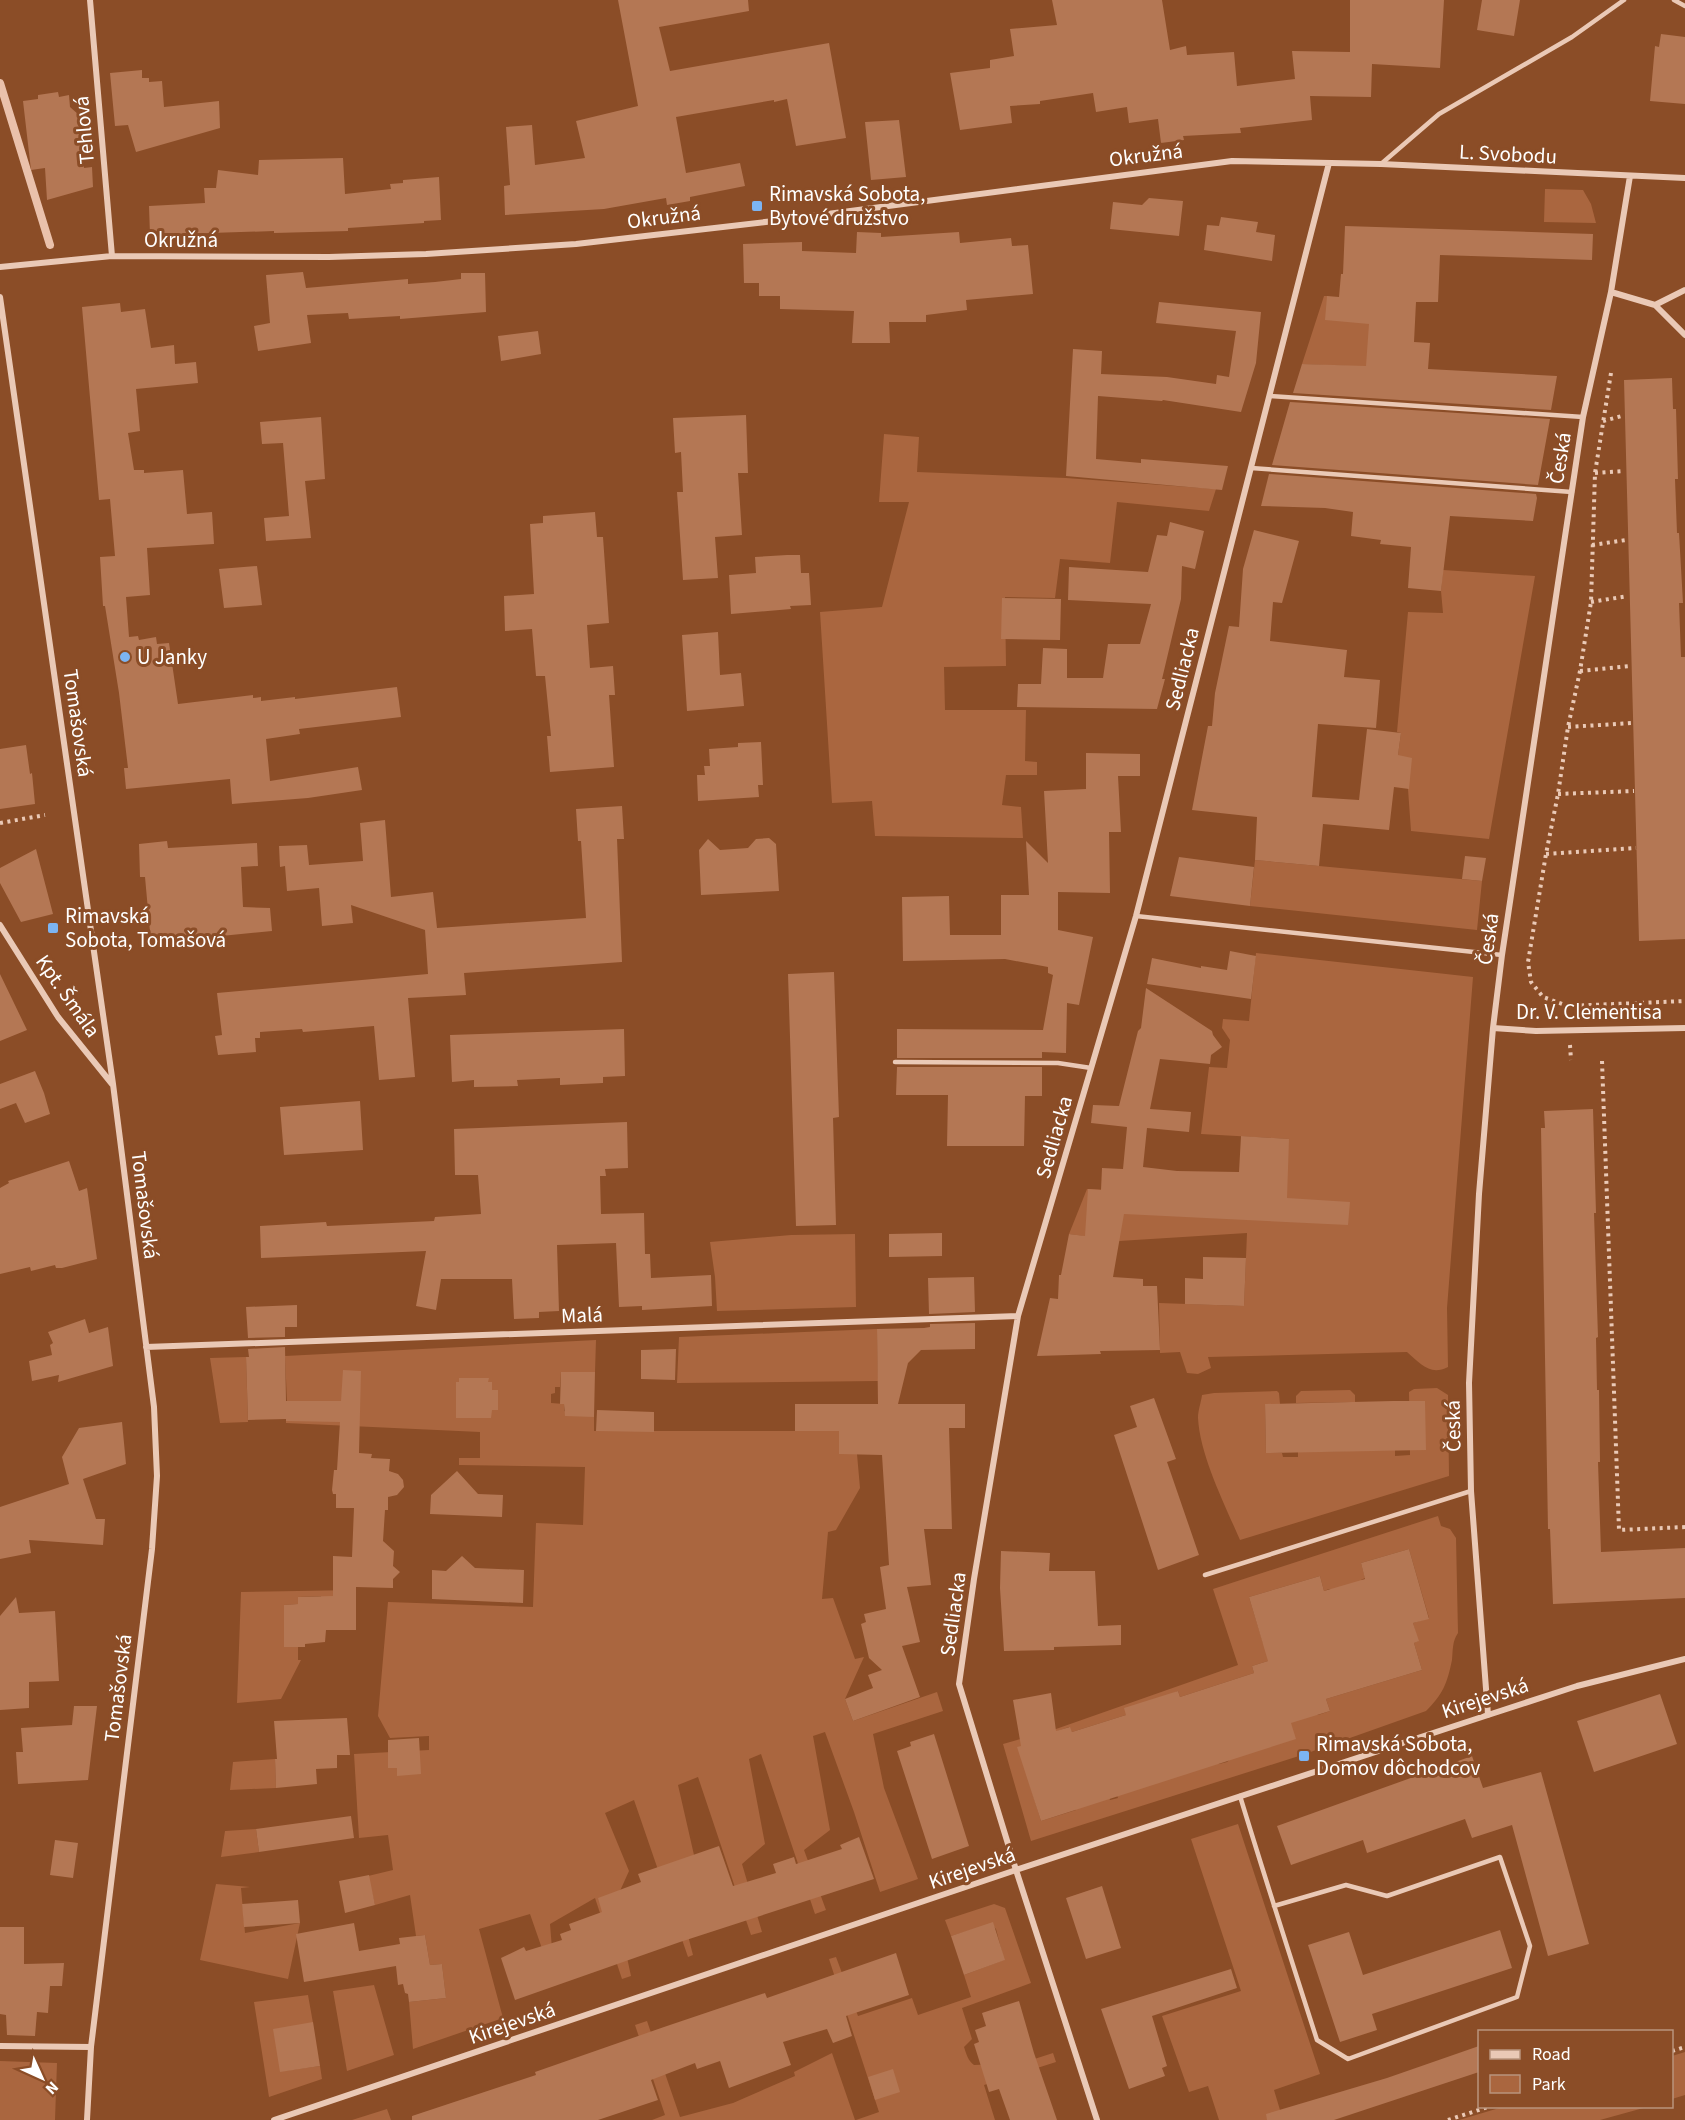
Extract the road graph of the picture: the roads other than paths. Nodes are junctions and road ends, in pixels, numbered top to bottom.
1 (90, 0) edge
2 (1624, 0) edge
3 (1674, 0) edge
4 (1685, 6) edge
5 (1329, 163) junction
6 (1381, 164) junction
7 (1630, 176) junction
8 (1685, 178) edge
9 (112, 256) junction
10 (0, 267) edge
11 (1685, 290) edge
12 (1611, 292) junction
13 (0, 297) edge
14 (1655, 305) junction
15 (1685, 335) edge
16 (1269, 396) junction
17 (1583, 417) junction
18 (1251, 468) junction
19 (1572, 492) junction
20 (1136, 916) junction
21 (0, 925) edge
22 (1502, 955) junction
23 (1493, 1028) junction
24 (1685, 1028) edge
25 (895, 1062) dead end
26 (1091, 1068) junction
27 (112, 1084) junction
28 (1018, 1316) junction
29 (146, 1347) junction
30 (1471, 1491) junction
31 (1205, 1575) dead end
32 (1685, 1659) edge
33 (1488, 1715) junction
34 (1240, 1796) junction
35 (1016, 1870) junction
36 (1274, 1906) junction
37 (0, 2046) edge
38 (91, 2048) junction
39 (87, 2120) edge
40 (274, 2120) edge
41 (1097, 2120) edge

1 - 9 street, Tehlová
2 - 6 lane
3 - 4 lane
5 - 6 street, L. Svobodu
5 - 9 street, Okružná
5 - 16 street, Sedliacka
6 - 7 street, L. Svobodu
7 - 8 street, L. Svobodu
7 - 12 street, Česká
9 - 10 street, Okružná
11 - 14 street
12 - 14 street
12 - 17 street, Česká
13 - 27 street, Tomašovská
14 - 15 street
16 - 17 lane
16 - 18 street, Sedliacka
17 - 19 street, Česká
18 - 19 lane
18 - 20 street, Sedliacka
19 - 22 street, Česká
20 - 22 lane
20 - 26 street, Sedliacka
21 - 27 street, Kpt. Šmála
22 - 23 street, Česká
23 - 24 street, Dr. V. Clementisa
23 - 30 street, Česká
25 - 26 lane
26 - 28 street, Sedliacka
27 - 29 street, Tomašovská
28 - 29 street, Malá
28 - 35 street, Sedliacka
29 - 38 street, Tomašovská
30 - 31 lane
30 - 33 street, Česká
32 - 33 street, Kirejevská
33 - 34 street, Kirejevská
34 - 35 street, Kirejevská
34 - 36 lane
35 - 40 street, Kirejevská
35 - 41 street, Sedliacka
36 - 36 lane
37 - 38 street
38 - 39 street, Tomašovská

